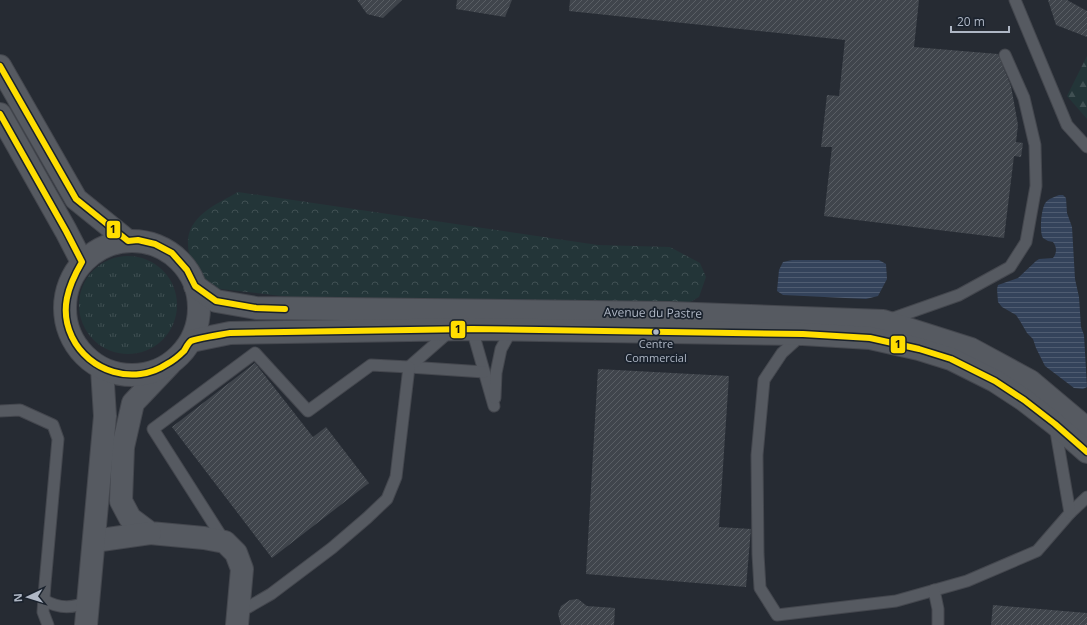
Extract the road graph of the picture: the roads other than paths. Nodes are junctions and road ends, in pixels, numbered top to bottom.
1 (1015, 0) edge
2 (1005, 55) dead end
3 (0, 66) edge
4 (0, 114) edge
5 (1087, 147) edge
6 (128, 241) junction
7 (82, 262) junction
8 (195, 286) junction
9 (883, 321) junction
10 (462, 330) junction
11 (511, 331) junction
12 (803, 334) junction
13 (191, 341) junction
14 (170, 364) junction
15 (408, 367) junction
16 (102, 369) junction
17 (484, 372) junction
18 (0, 411) edge
19 (1055, 424) junction
20 (1087, 429) edge
21 (1087, 452) edge
22 (1087, 497) edge
23 (1070, 513) junction
24 (150, 533) junction
25 (94, 541) junction
26 (225, 542) junction
27 (934, 590) junction
28 (44, 600) junction
29 (88, 601) junction
30 (237, 619) edge
31 (48, 625) edge
32 (86, 625) edge
33 (938, 625) edge

1 - 5 lane
2 - 9 lane
3 - 6 street
4 - 7 street
6 - 7 street
6 - 8 street
7 - 16 street
8 - 9 street, Avenue du Pastre
8 - 13 street
9 - 20 street, Avenue du Pastre
10 - 11 street, Avenue du Pastre
10 - 13 street, Avenue du Pastre
10 - 15 lane
10 - 17 lane
11 - 12 street, Avenue du Pastre
11 - 17 lane
12 - 19 street, Avenue du Pastre
12 - 27 lane
13 - 14 street
14 - 16 street
14 - 24 street
15 - 17 lane
15 - 26 lane
15 - 30 lane
16 - 25 street
18 - 28 lane
19 - 21 street, Avenue du Pastre
19 - 23 lane
22 - 23 lane
23 - 27 lane
24 - 25 street
24 - 26 street
25 - 29 street
26 - 30 street
27 - 33 lane
28 - 29 lane
28 - 31 lane
29 - 32 street

